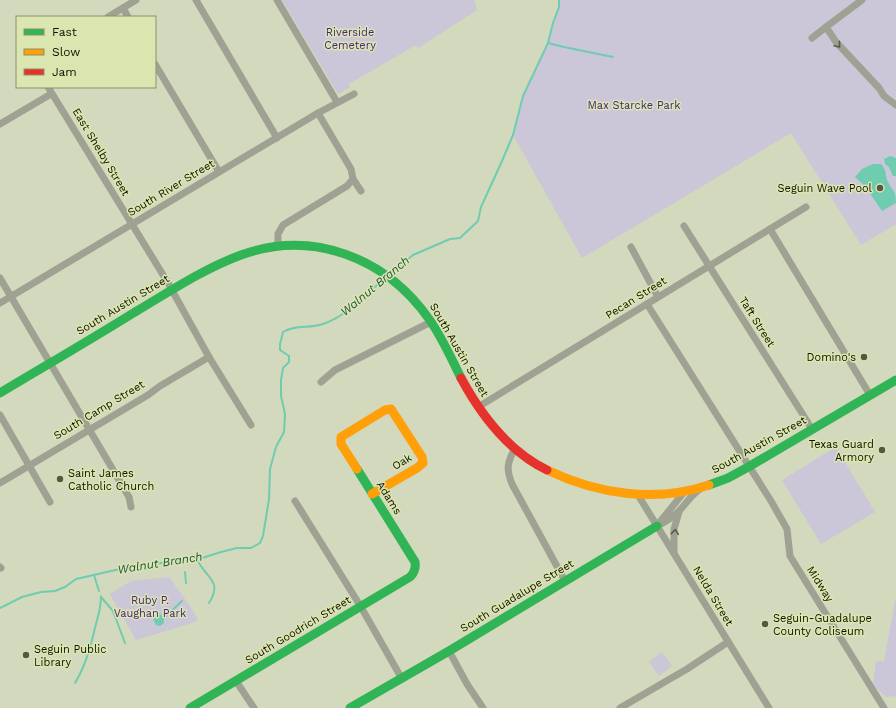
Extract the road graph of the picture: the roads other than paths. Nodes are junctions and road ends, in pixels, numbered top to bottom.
1 (136, 0) edge
2 (196, 0) edge
3 (277, 0) edge
4 (862, 0) edge
5 (123, 8) junction
6 (110, 16) edge
7 (127, 16) edge
8 (826, 27) junction
9 (812, 38) dead end
10 (156, 66) edge
11 (50, 90) edge
12 (354, 94) dead end
13 (337, 102) junction
14 (896, 105) edge
15 (318, 113) junction
16 (0, 124) edge
17 (277, 138) junction
18 (219, 172) junction
19 (353, 179) junction
20 (361, 191) dead end
21 (806, 208) dead end
22 (132, 224) junction
23 (684, 226) dead end
24 (770, 229) junction
25 (278, 246) junction
26 (630, 247) dead end
27 (710, 266) junction
28 (0, 278) edge
29 (172, 290) junction
30 (11, 296) junction
31 (658, 297) junction
32 (0, 302) edge
33 (647, 304) junction
34 (431, 322) junction
35 (209, 357) junction
36 (51, 363) junction
37 (896, 380) edge
38 (321, 382) dead end
39 (0, 393) edge
40 (870, 396) junction
41 (478, 406) junction
42 (0, 415) edge
43 (251, 426) dead end
44 (90, 429) junction
45 (812, 430) junction
46 (515, 448) junction
47 (423, 463) joint
48 (28, 466) junction
49 (750, 467) junction
50 (0, 483) edge
51 (704, 487) junction
52 (685, 491) junction
53 (372, 494) junction
54 (638, 494) junction
55 (295, 501) dead end
56 (50, 502) dead end
57 (131, 507) dead end
58 (679, 512) junction
59 (657, 526) junction
60 (674, 553) junction
61 (415, 570) joint
62 (565, 581) junction
63 (360, 607) junction
64 (728, 642) junction
65 (449, 651) junction
66 (402, 679) junction
67 (236, 681) junction
68 (365, 704) edge
69 (190, 708) edge
70 (254, 708) edge
71 (350, 708) edge
72 (483, 708) edge
73 (620, 708) edge
74 (769, 708) edge
75 (884, 708) edge

1 - 5 street
2 - 17 street
3 - 13 street
4 - 8 street
5 - 6 street
5 - 7 street
8 - 9 street
8 -> 14 street
10 - 18 street
11 - 16 street
11 - 22 street, East Shelby Street
12 - 13 street, South River Street
13 - 15 street, South River Street
15 - 17 street, South River Street
15 - 19 street
17 - 18 street, South River Street
18 - 22 street, South River Street
19 - 20 street
19 - 25 street
21 - 24 street, Pecan Street
22 - 29 street, East Shelby Street
22 - 30 street, South River Street
23 - 27 street, Taft Street
24 - 27 street, Pecan Street
24 - 40 street
25 - 29 main road, South Austin Street
25 - 34 main road, South Austin Street
26 - 31 street
27 - 31 street, Pecan Street
27 - 45 street, Taft Street
28 - 30 street
29 - 35 street, East Shelby Street
29 - 36 main road, South Austin Street
30 - 32 street, South River Street
30 - 36 street
31 - 33 street, Pecan Street
33 - 41 street, Pecan Street
33 - 49 street, Midway
34 - 38 street
34 - 41 main road, South Austin Street
35 - 43 street, East Shelby Street
35 - 44 street, South Camp Street
36 - 39 main road, South Austin Street
36 - 44 street
37 - 40 main road, South Austin Street
40 - 45 main road, South Austin Street
41 - 46 main road, South Austin Street
42 - 48 street
44 - 48 street, South Camp Street
44 - 57 street
45 - 49 main road, South Austin Street
46 - 54 main road, South Austin Street
46 - 62 street
47 - 53 main road, Oak
47 - 53 main road, Adams
48 - 50 street, South Camp Street
48 - 56 street
49 - 51 main road, South Austin Street
49 - 75 street, Midway
51 - 52 main road, South Austin Street
51 - 58 street
52 - 54 main road, South Austin Street
52 - 59 street, South Guadalupe Street
53 - 61 main road, Adams
54 - 59 street, Nelda Street
55 - 63 street
58 - 59 street
60 -> 58 street
59 - 60 street, Nelda Street
59 - 62 main road, South Guadalupe Street
60 - 64 street, Nelda Street
61 - 63 main road, South Goodrich Street
62 - 65 main road, South Guadalupe Street
63 - 66 street
63 - 67 main road, South Goodrich Street
64 - 73 street
64 - 74 street, Nelda Street
65 - 66 main road, South Guadalupe Street
65 - 72 street
66 - 68 main road, South Guadalupe Street
67 - 69 main road, South Goodrich Street
67 - 70 street
68 - 71 main road, South Guadalupe Street

